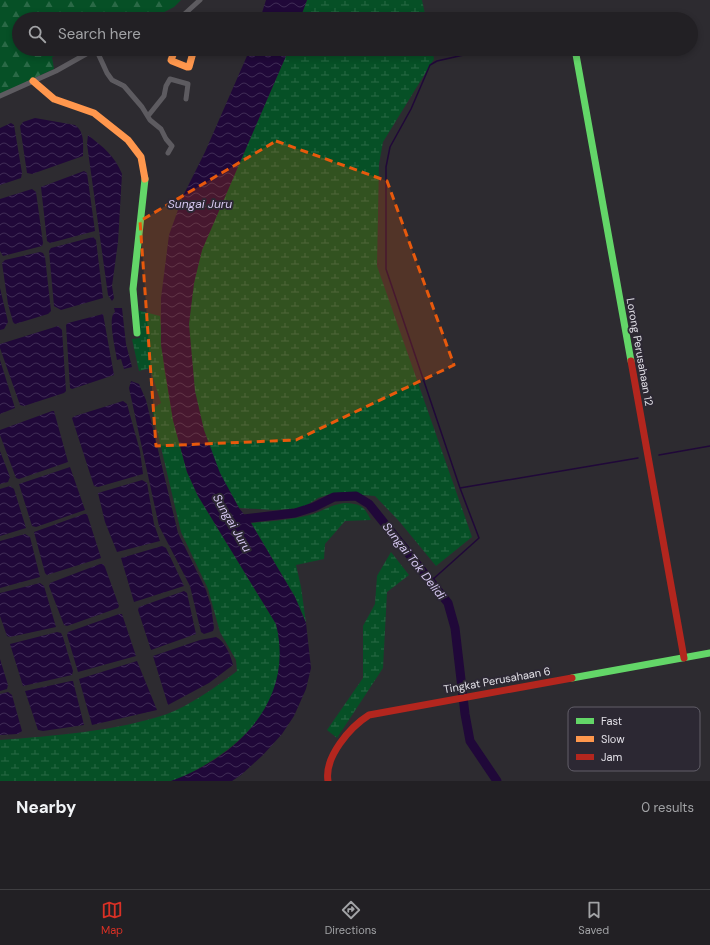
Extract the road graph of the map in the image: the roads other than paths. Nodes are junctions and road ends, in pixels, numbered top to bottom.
1 (200, 0) edge
2 (187, 12) edge
3 (82, 56) edge
4 (99, 56) edge
5 (173, 56) edge
6 (192, 56) edge
7 (576, 56) edge
8 (33, 81) junction
9 (0, 96) edge
10 (186, 99) dead end
11 (148, 116) junction
12 (168, 153) dead end
13 (137, 333) dead end
14 (710, 653) edge
15 (684, 658) junction
16 (328, 781) edge

1 - 2 street
3 - 8 street
4 - 11 street
5 - 6 street
7 - 15 street, Lorong Perusahaan 12
8 - 9 street
8 - 13 street
10 - 11 street
11 - 12 street
14 - 15 street, Tingkat Perusahaan 6
15 - 16 street, Tingkat Perusahaan 6

